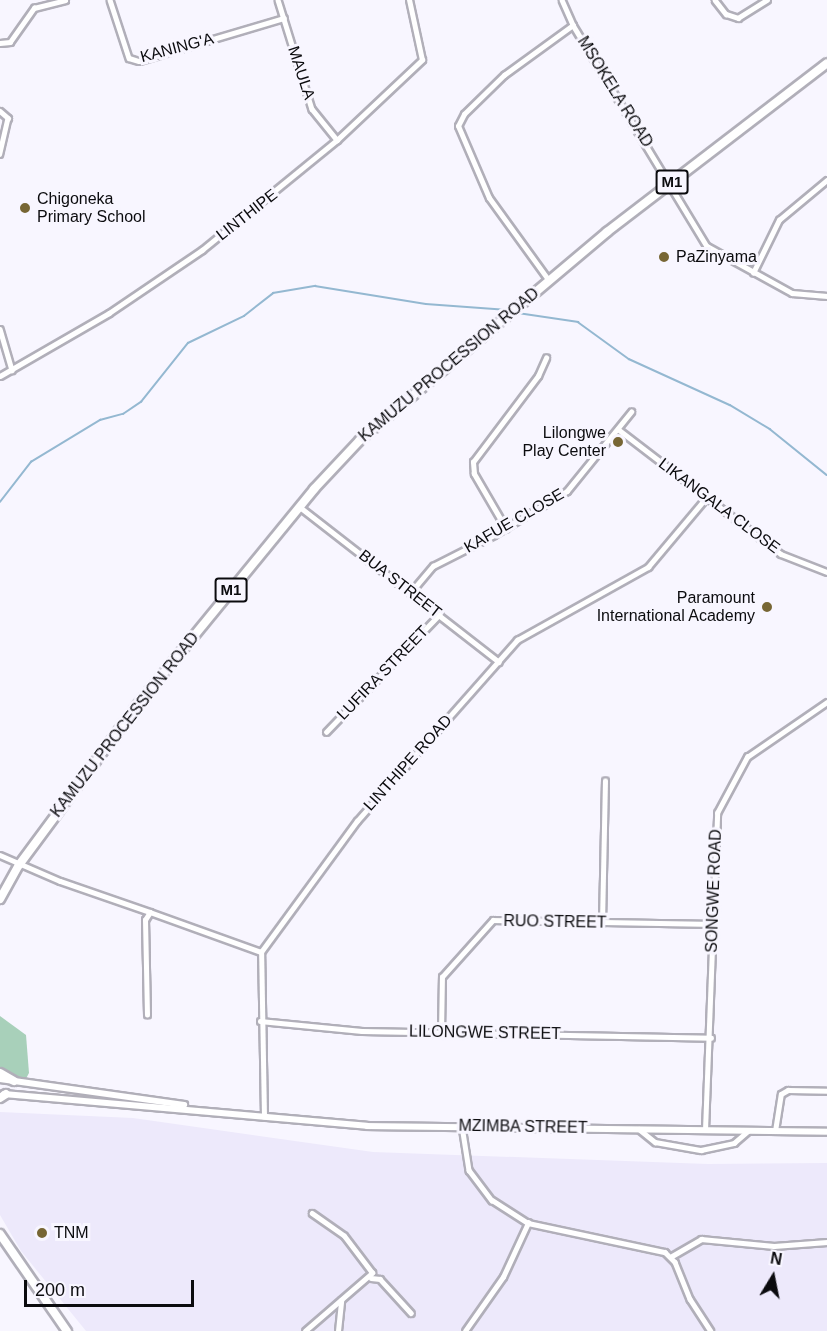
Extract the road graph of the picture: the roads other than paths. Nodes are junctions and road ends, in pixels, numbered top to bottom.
1 (65, 0) edge
2 (110, 0) edge
3 (278, 0) edge
4 (409, 0) edge
5 (562, 0) edge
6 (715, 0) edge
7 (767, 0) edge
8 (284, 18) junction
9 (573, 25) junction
10 (0, 43) edge
11 (827, 63) edge
12 (0, 111) edge
13 (337, 140) junction
14 (0, 154) edge
15 (827, 180) edge
16 (670, 183) junction
17 (753, 273) junction
18 (549, 280) junction
19 (827, 296) edge
20 (0, 329) edge
21 (546, 358) dead end
22 (12, 370) junction
23 (0, 376) edge
24 (631, 412) dead end
25 (618, 429) junction
26 (706, 498) junction
27 (300, 507) junction
28 (506, 529) junction
29 (827, 572) edge
30 (411, 592) junction
31 (439, 615) junction
32 (499, 662) junction
33 (827, 702) edge
34 (326, 732) dead end
35 (605, 781) dead end
36 (0, 855) edge
37 (19, 865) junction
38 (0, 898) edge
39 (148, 914) junction
40 (602, 923) junction
41 (712, 924) junction
42 (261, 952) junction
43 (147, 1015) dead end
44 (260, 1020) junction
45 (441, 1032) junction
46 (711, 1038) junction
47 (0, 1073) edge
48 (0, 1079) edge
49 (14, 1081) junction
50 (827, 1091) edge
51 (2, 1095) edge
52 (219, 1112) junction
53 (264, 1117) junction
54 (462, 1126) junction
55 (639, 1129) junction
56 (705, 1130) junction
57 (748, 1131) junction
58 (776, 1131) junction
59 (827, 1132) edge
60 (312, 1214) dead end
61 (528, 1223) junction
62 (0, 1233) edge
63 (827, 1242) edge
64 (672, 1256) junction
65 (371, 1278) junction
66 (341, 1300) junction
67 (411, 1313) dead end
68 (67, 1331) edge
69 (305, 1331) edge
70 (338, 1331) edge
71 (465, 1331) edge
72 (711, 1331) edge

1 - 10 street
2 - 8 street, KANING'A
3 - 8 street, MAULA
4 - 13 street, LINTHIPE
5 - 9 street, MSOKELA ROAD
6 - 7 street
8 - 13 street, MAULA
9 - 16 street, MSOKELA ROAD
9 - 18 street
11 - 16 highway, KAMUZU PROCESSION ROAD / M1
12 - 14 street
13 - 22 street, LINTHIPE
15 - 17 street
16 - 17 street, MSOKELA ROAD
16 - 18 highway, KAMUZU PROCESSION ROAD / M1
17 - 19 street, MSOKELA ROAD
18 - 27 highway, KAMUZU PROCESSION ROAD / M1
20 - 22 street
21 - 28 street
22 - 23 street, LINTHIPE
24 - 25 street, KAFUE CLOSE
25 - 26 street, LIKANGALA CLOSE
25 - 28 street, KAFUE CLOSE
26 - 29 street, LIKANGALA CLOSE
26 - 32 street, LINTHIPE ROAD
27 - 30 street, BUA STREET
27 - 37 highway, KAMUZU PROCESSION ROAD / M1
28 - 30 street, KAFUE CLOSE
30 - 31 street, BUA STREET
31 - 32 street, BUA STREET
31 - 34 street, LUFIRA STREET
32 - 42 street, LINTHIPE ROAD
33 - 41 street, SONGWE ROAD
35 - 40 street
36 - 37 street
37 - 38 highway, KAMUZU PROCESSION ROAD / M1
37 - 39 street
39 - 42 street
39 - 43 street
40 - 41 street, RUO STREET
40 - 45 street, RUO STREET
41 - 46 street, SONGWE ROAD
42 - 44 street
44 - 45 street, LILONGWE STREET
44 - 53 street
45 - 46 street, LILONGWE STREET
46 - 56 street, SONGWE ROAD
47 - 49 highway
48 - 49 main road
49 - 52 main road
50 - 58 street
51 - 52 main road
52 - 53 main road, MZIMBA STREET
53 - 54 main road, MZIMBA STREET
54 - 55 main road, MZIMBA STREET
54 - 61 street
55 - 56 main road, MZIMBA STREET
55 - 57 street
56 - 57 main road, MZIMBA STREET
57 - 58 main road, MZIMBA STREET
58 - 59 main road, MZIMBA STREET
60 - 65 street
61 - 64 street
61 - 71 street
62 - 68 highway
63 - 64 street
64 - 72 street
65 - 66 street
65 - 67 street
66 - 69 street
66 - 70 street

